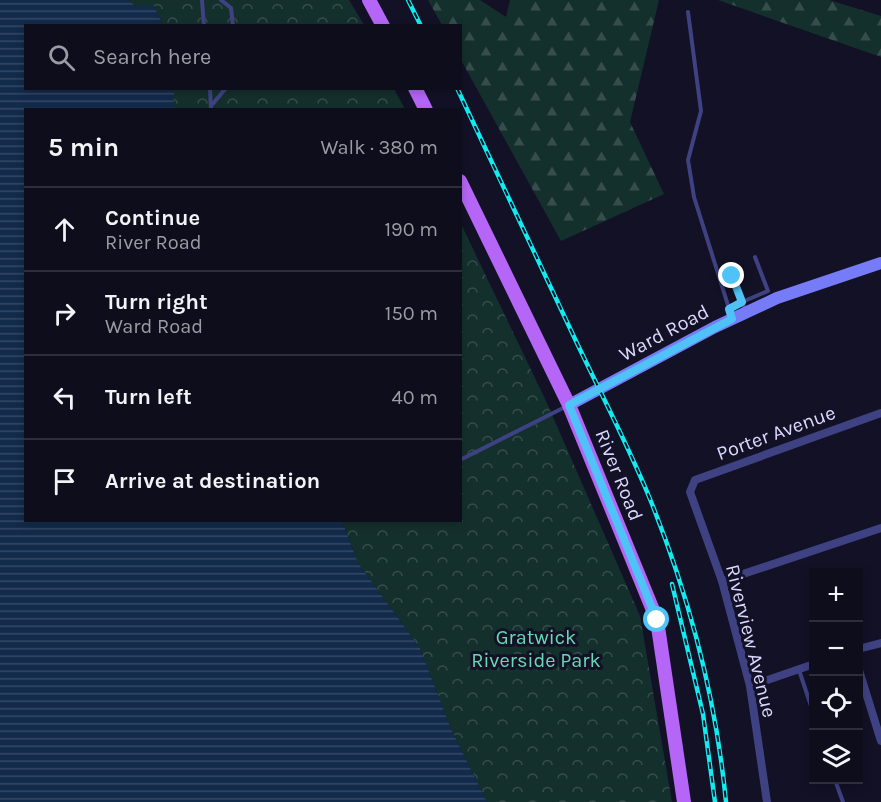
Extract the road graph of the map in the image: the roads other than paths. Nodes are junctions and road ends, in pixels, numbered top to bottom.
1 (202, 0) edge
2 (221, 0) edge
3 (369, 0) edge
4 (688, 12) dead end
5 (204, 24) edge
6 (233, 24) edge
7 (382, 24) edge
8 (210, 90) edge
9 (224, 90) edge
10 (416, 90) edge
11 (211, 108) edge
12 (425, 108) edge
13 (462, 185) edge
14 (756, 257) dead end
15 (881, 264) edge
16 (732, 276) dead end
17 (770, 296) junction
18 (744, 307) junction
19 (730, 314) junction
20 (569, 405) junction
21 (881, 413) edge
22 (462, 459) edge
23 (690, 492) joint
24 (881, 528) edge
25 (722, 581) junction
26 (881, 643) edge
27 (863, 648) edge
28 (809, 665) edge
29 (798, 669) junction
30 (861, 676) edge
31 (750, 686) junction
32 (809, 702) edge
33 (881, 741) edge
34 (836, 784) edge
35 (684, 802) edge
36 (767, 802) edge
37 (843, 802) edge

1 - 5 lane
2 - 6 lane
3 - 7 main road
4 - 19 lane
8 - 11 lane
9 - 11 lane
10 - 12 main road
13 - 20 main road, River Road
14 - 17 lane
15 - 17 main road, Ward Road
16 - 18 lane
17 - 18 main road, Ward Road
18 - 19 main road, Ward Road
19 - 20 main road, Ward Road
20 - 22 lane
20 - 35 main road, River Road
21 - 23 street, Porter Avenue
23 - 25 street, Riverview Avenue
24 - 25 street
25 - 31 street, Riverview Avenue
26 - 27 street
28 - 29 street
29 - 31 street
29 - 32 lane
30 - 33 street
31 - 36 street, Riverview Avenue
34 - 37 lane

